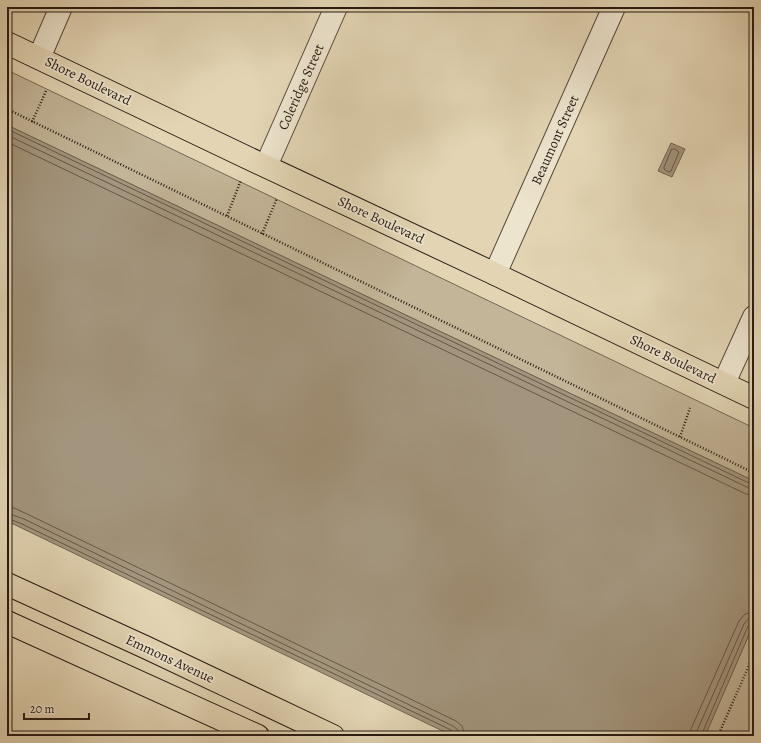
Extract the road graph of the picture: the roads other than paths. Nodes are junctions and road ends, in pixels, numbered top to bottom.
1 (61, 7) edge
2 (336, 7) edge
3 (614, 7) edge
4 (7, 43) edge
5 (39, 58) junction
6 (266, 166) junction
7 (495, 274) junction
8 (754, 317) edge
9 (724, 384) junction
10 (754, 398) edge
11 (7, 584) edge
12 (7, 622) edge
13 (258, 736) edge
14 (333, 736) edge

1 - 5 street
2 - 6 street, Coleridge Street
3 - 7 street, Beaumont Street
4 - 5 main road, Shore Boulevard
5 - 6 main road, Shore Boulevard
6 - 7 main road, Shore Boulevard
7 - 9 main road, Shore Boulevard
8 - 9 street
9 - 10 main road, Shore Boulevard
11 - 14 main road, Emmons Avenue
12 - 13 main road

